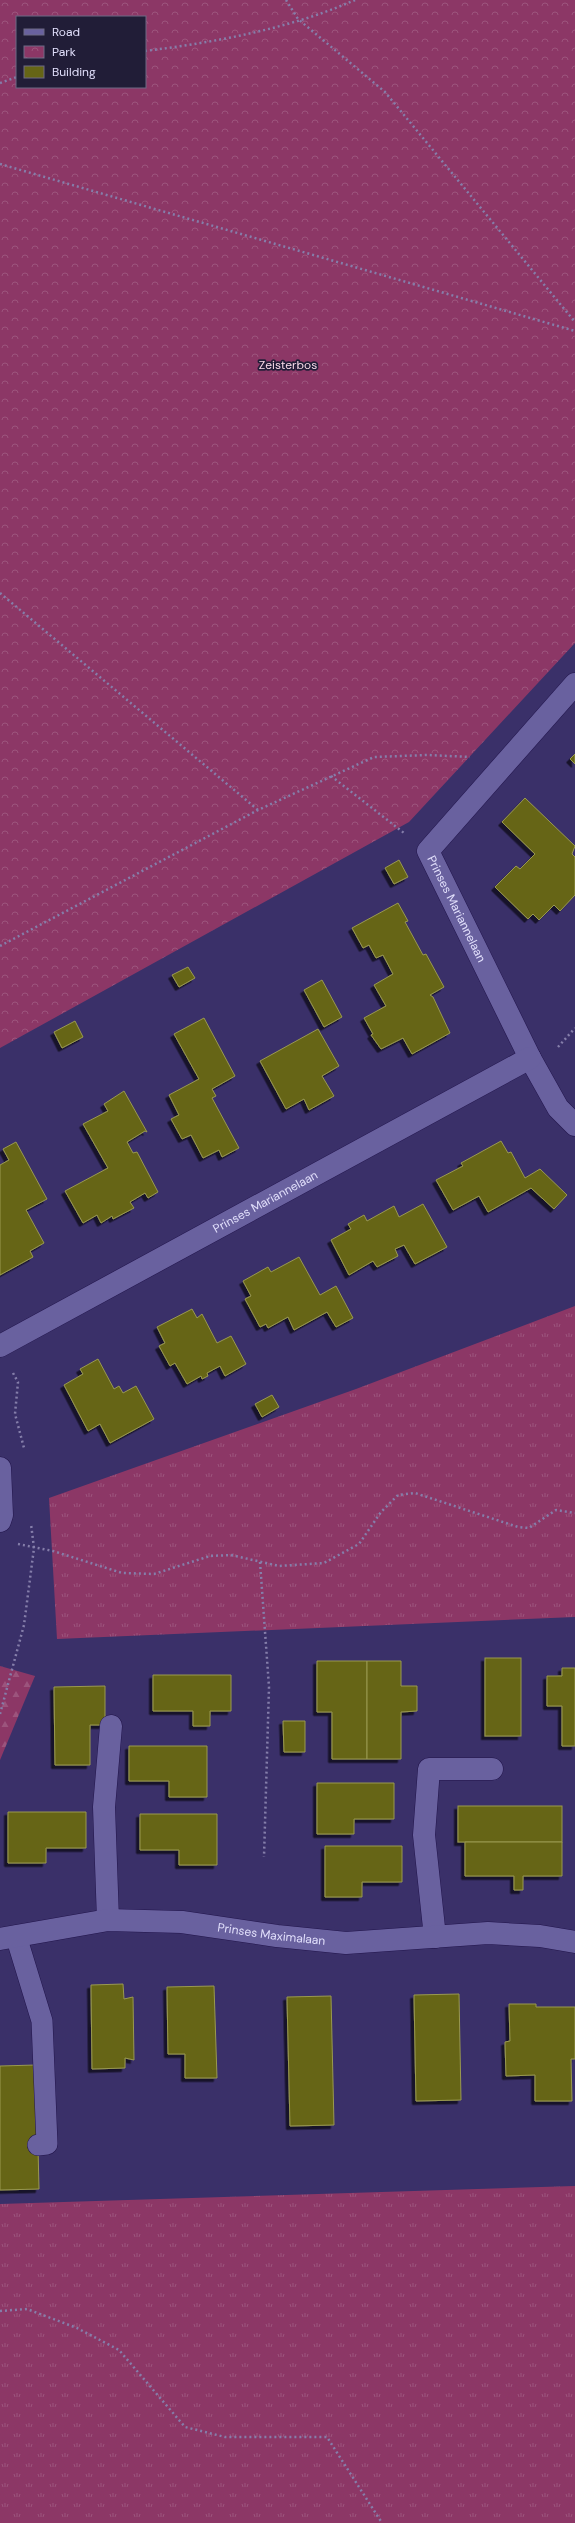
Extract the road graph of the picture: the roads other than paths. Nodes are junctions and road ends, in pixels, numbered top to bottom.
1 (575, 684) edge
2 (530, 1058) junction
3 (575, 1125) edge
4 (0, 1346) edge
5 (0, 1468) edge
6 (0, 1521) edge
7 (111, 1726) dead end
8 (492, 1769) dead end
9 (108, 1920) junction
10 (435, 1937) junction
11 (8, 1938) edge
12 (575, 1942) edge
13 (38, 2145) dead end

1 - 2 street, Prinses Mariannelaan
2 - 3 street, Prinses Mariannelaan
2 - 4 street, Prinses Mariannelaan
5 - 6 street
7 - 9 street
8 - 10 street
9 - 10 street, Prinses Maximalaan
9 - 11 street, Prinses Maximalaan
10 - 12 street, Prinses Maximalaan
11 - 13 lane

